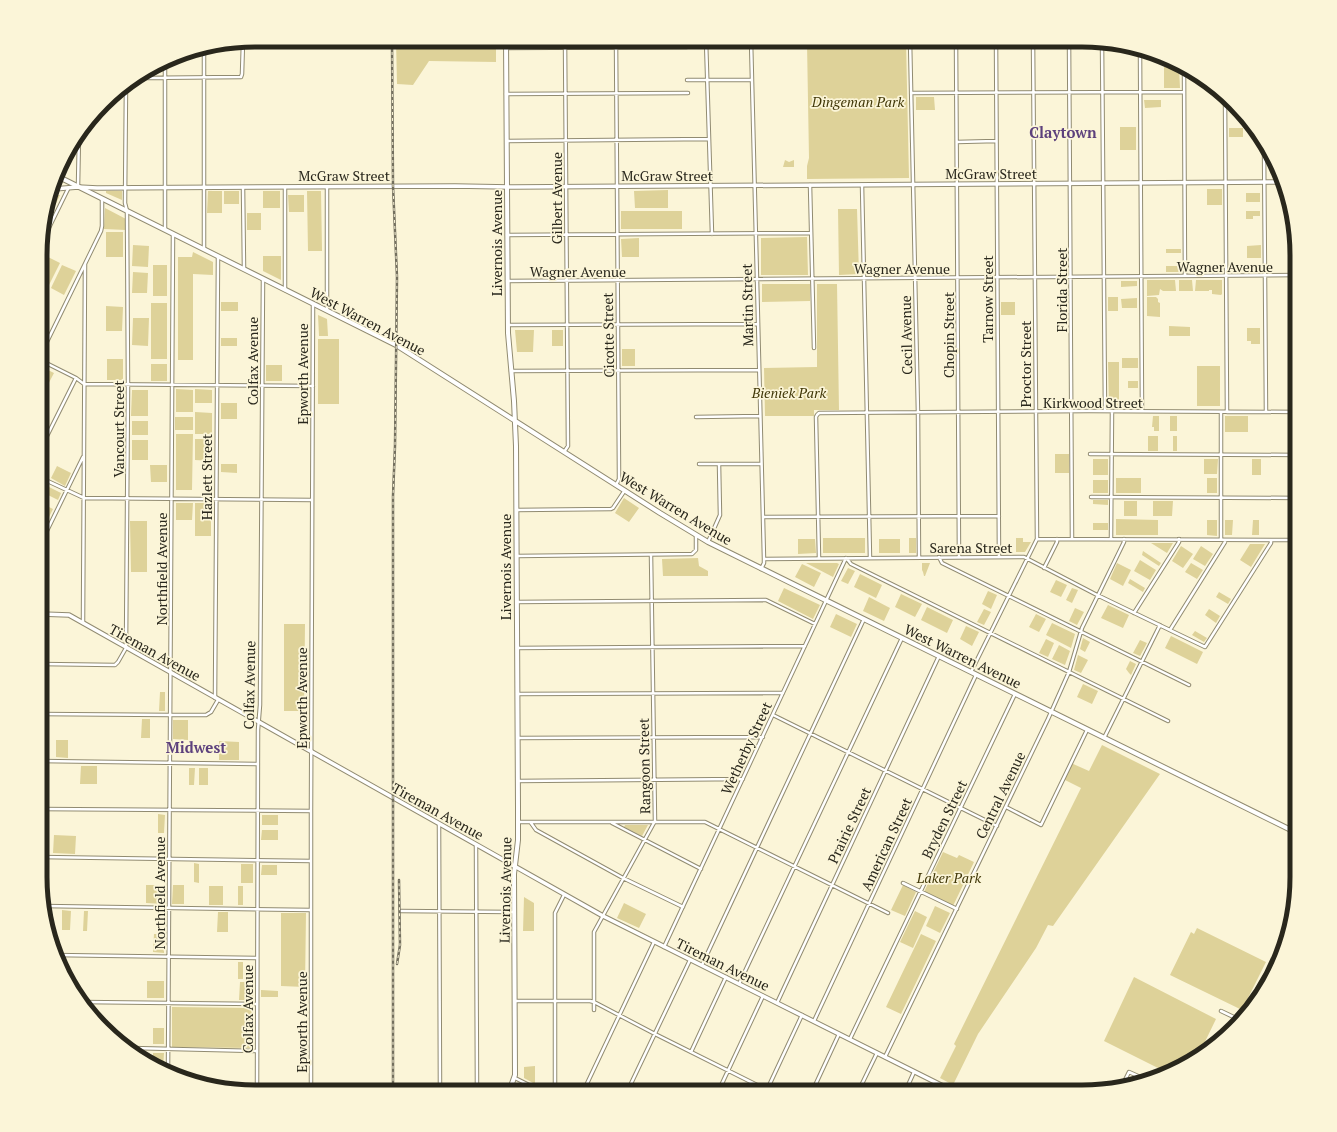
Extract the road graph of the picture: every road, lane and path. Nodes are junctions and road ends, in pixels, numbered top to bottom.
1 (243, 47) edge
2 (616, 47) junction
3 (686, 47) dead end
4 (706, 47) edge
5 (751, 47) edge
6 (910, 47) edge
7 (956, 47) edge
8 (996, 47) edge
9 (1033, 47) edge
10 (1069, 47) edge
11 (506, 48) joint
12 (566, 48) junction
13 (1102, 48) edge
14 (204, 53) edge
15 (1140, 55) edge
16 (165, 67) edge
17 (1184, 74) edge
18 (146, 78) edge
19 (165, 78) junction
20 (204, 78) junction
21 (687, 80) dead end
22 (708, 80) junction
23 (752, 80) junction
24 (126, 92) edge
25 (1102, 92) junction
26 (1140, 92) junction
27 (1184, 92) junction
28 (688, 93) dead end
29 (911, 93) junction
30 (956, 93) junction
31 (996, 93) junction
32 (1033, 93) junction
33 (1069, 93) junction
34 (506, 94) junction
35 (566, 94) junction
36 (616, 94) junction
37 (1225, 104) edge
38 (566, 140) junction
39 (617, 140) junction
40 (709, 140) junction
41 (506, 141) junction
42 (996, 141) junction
43 (957, 142) junction
44 (79, 144) edge
45 (1264, 154) edge
46 (62, 178) edge
47 (1225, 182) junction
48 (1264, 182) junction
49 (1277, 182) edge
50 (1103, 183) junction
51 (1141, 183) junction
52 (1185, 183) junction
53 (957, 184) junction
54 (997, 184) junction
55 (1034, 184) junction
56 (1070, 184) junction
57 (810, 185) junction
58 (862, 185) junction
59 (914, 185) junction
60 (327, 186) junction
61 (506, 186) junction
62 (710, 186) junction
63 (754, 186) junction
64 (78, 187) junction
65 (165, 187) junction
66 (204, 187) junction
67 (243, 187) junction
68 (285, 187) junction
69 (566, 187) junction
70 (617, 187) junction
71 (68, 188) junction
72 (126, 188) junction
73 (58, 189) edge
74 (102, 199) junction
75 (127, 211) junction
76 (49, 227) edge
77 (165, 230) junction
78 (756, 233) junction
79 (811, 233) junction
80 (173, 234) junction
81 (567, 234) junction
82 (617, 234) junction
83 (712, 234) junction
84 (506, 235) junction
85 (204, 250) junction
86 (218, 256) junction
87 (85, 264) junction
88 (244, 269) junction
89 (1265, 275) junction
90 (1290, 275) edge
91 (1142, 276) junction
92 (1185, 276) junction
93 (1226, 276) junction
94 (1035, 277) junction
95 (1071, 277) junction
96 (1104, 277) junction
97 (915, 278) junction
98 (957, 278) junction
99 (997, 278) junction
100 (263, 279) junction
101 (812, 279) junction
102 (864, 279) junction
103 (617, 280) junction
104 (756, 280) junction
105 (507, 281) junction
106 (567, 281) junction
107 (285, 290) junction
108 (313, 304) junction
109 (327, 310) junction
110 (758, 324) junction
111 (507, 325) junction
112 (567, 325) junction
113 (619, 325) junction
114 (47, 342) edge
115 (814, 348) dead end
116 (47, 364) edge
117 (759, 370) junction
118 (511, 371) junction
119 (567, 371) junction
120 (619, 371) junction
121 (76, 378) junction
122 (84, 384) junction
123 (128, 385) junction
124 (172, 385) junction
125 (216, 385) junction
126 (262, 386) junction
127 (312, 386) junction
128 (1105, 411) junction
129 (1112, 411) junction
130 (1142, 411) junction
131 (958, 412) junction
132 (998, 412) junction
133 (1036, 412) junction
134 (1072, 412) junction
135 (1221, 412) junction
136 (1227, 412) junction
137 (1266, 412) junction
138 (1290, 412) edge
139 (867, 413) junction
140 (918, 413) junction
141 (760, 416) junction
142 (696, 417) dead end
143 (515, 420) junction
144 (47, 436) edge
145 (564, 452) junction
146 (1090, 454) dead end
147 (1112, 454) junction
148 (1221, 455) junction
149 (1290, 455) edge
150 (84, 456) junction
151 (699, 464) dead end
152 (719, 464) junction
153 (761, 464) junction
154 (47, 481) edge
155 (616, 485) junction
156 (67, 490) junction
157 (625, 490) junction
158 (1091, 496) dead end
159 (1112, 497) junction
160 (1221, 497) junction
161 (84, 498) junction
162 (1290, 498) edge
163 (127, 499) junction
164 (172, 499) junction
165 (216, 499) junction
166 (261, 500) junction
167 (312, 500) junction
168 (516, 510) junction
169 (763, 516) junction
170 (869, 516) junction
171 (919, 516) junction
172 (959, 516) junction
173 (998, 516) junction
174 (819, 517) junction
175 (47, 531) edge
176 (696, 535) junction
177 (1057, 539) junction
178 (1072, 539) junction
179 (1112, 539) junction
180 (1124, 539) junction
181 (1179, 539) junction
182 (1037, 540) junction
183 (1221, 540) junction
184 (1225, 540) junction
185 (1271, 540) junction
186 (1290, 540) edge
187 (708, 542) junction
188 (651, 555) junction
189 (516, 556) junction
190 (919, 557) junction
191 (939, 557) junction
192 (959, 557) junction
193 (999, 557) junction
194 (819, 558) junction
195 (846, 558) junction
196 (870, 558) junction
197 (764, 559) junction
198 (1027, 559) junction
199 (1044, 568) junction
200 (761, 569) junction
201 (1097, 595) junction
202 (1009, 596) junction
203 (652, 601) junction
204 (827, 601) junction
205 (516, 602) junction
206 (1134, 613) junction
207 (47, 614) edge
208 (864, 619) junction
209 (83, 624) junction
210 (815, 624) junction
211 (1160, 625) junction
212 (1170, 630) junction
213 (1080, 632) junction
214 (991, 633) junction
215 (902, 638) junction
216 (805, 646) junction
217 (652, 647) junction
218 (126, 648) junction
219 (517, 648) junction
220 (939, 656) junction
221 (1142, 662) junction
222 (47, 664) edge
223 (972, 672) junction
224 (1069, 672) junction
225 (170, 673) junction
226 (976, 675) junction
227 (1189, 685) dead end
228 (653, 693) junction
229 (783, 693) junction
230 (517, 694) junction
231 (1015, 694) junction
232 (216, 699) junction
233 (1124, 699) junction
234 (1051, 712) junction
235 (47, 714) edge
236 (170, 715) junction
237 (773, 715) junction
238 (1168, 721) dead end
239 (259, 723) junction
240 (1087, 730) junction
241 (810, 734) junction
242 (654, 737) junction
243 (763, 737) junction
244 (518, 738) junction
245 (1104, 738) junction
246 (311, 752) junction
247 (848, 752) junction
248 (47, 761) edge
249 (169, 763) junction
250 (258, 764) junction
251 (886, 771) junction
252 (655, 780) junction
253 (742, 780) junction
254 (518, 781) junction
255 (922, 789) junction
256 (1006, 807) junction
257 (961, 808) junction
258 (47, 809) edge
259 (169, 811) junction
260 (258, 811) junction
261 (310, 811) junction
262 (518, 822) junction
263 (654, 822) junction
264 (530, 823) junction
265 (612, 823) junction
266 (439, 825) junction
267 (997, 826) junction
268 (719, 829) junction
269 (1290, 830) edge
270 (644, 840) junction
271 (476, 846) junction
272 (757, 848) junction
273 (47, 857) edge
274 (169, 859) junction
275 (258, 860) junction
276 (311, 861) junction
277 (515, 867) junction
278 (794, 867) junction
279 (701, 869) junction
280 (624, 878) junction
281 (902, 883) dead end
282 (832, 885) junction
283 (920, 892) junction
284 (564, 895) junction
285 (869, 904) junction
286 (49, 906) edge
287 (169, 908) junction
288 (683, 908) junction
289 (258, 909) junction
290 (956, 909) junction
291 (311, 910) junction
292 (401, 911) dead end
293 (440, 911) junction
294 (476, 912) junction
295 (514, 912) junction
296 (888, 913) dead end
297 (603, 916) junction
298 (654, 942) junction
299 (664, 947) junction
300 (62, 955) edge
301 (169, 956) junction
302 (258, 958) junction
303 (690, 960) junction
304 (702, 966) junction
305 (726, 977) junction
306 (740, 984) junction
307 (763, 996) junction
308 (515, 1001) junction
309 (555, 1001) junction
310 (89, 1002) edge
311 (594, 1002) junction
312 (168, 1003) junction
313 (777, 1003) junction
314 (257, 1004) junction
315 (594, 1010) dead end
316 (1221, 1010) dead end
317 (619, 1016) junction
318 (802, 1016) junction
319 (1235, 1017) edge
320 (814, 1021) junction
321 (655, 1034) junction
322 (840, 1034) junction
323 (850, 1039) junction
324 (136, 1048) edge
325 (168, 1049) junction
326 (257, 1051) junction
327 (690, 1052) junction
328 (877, 1053) junction
329 (885, 1057) junction
330 (168, 1066) edge
331 (728, 1070) junction
332 (914, 1071) junction
333 (1140, 1077) edge
334 (515, 1078) junction
335 (1125, 1081) edge
336 (257, 1085) edge
337 (311, 1085) edge
338 (440, 1085) edge
339 (477, 1085) edge
340 (512, 1085) edge
341 (529, 1085) edge
342 (555, 1085) edge
343 (586, 1085) edge
344 (630, 1085) edge
345 (721, 1085) edge
346 (756, 1085) edge
347 (770, 1085) edge
348 (815, 1085) edge
349 (861, 1085) edge
350 (908, 1085) edge
351 (941, 1085) edge

1 - 20 street
2 - 3 street
2 - 12 street
2 - 36 street, Cicotte Street
4 - 22 street
5 - 23 street, Martin Street
6 - 29 street, Cecil Avenue
7 - 30 street, Chopin Street
8 - 31 street, Tarnow Street
9 - 32 street, Proctor Street
10 - 33 street, Florida Street
11 - 12 street
11 - 34 main road, Livernois Avenue
12 - 35 street, Gilbert Avenue
13 - 25 street
14 - 20 street
15 - 26 street
16 - 19 street
17 - 27 street
18 - 19 street
19 - 20 street
19 - 65 street
20 - 66 street
21 - 22 street
22 - 23 street
22 - 40 street
23 - 63 street, Martin Street
24 - 72 street, Vancourt Street
25 - 26 street
25 - 33 street
25 - 50 street
26 - 27 street
26 - 51 street
27 - 52 street
28 - 36 street
29 - 30 street
29 - 59 street, Cecil Avenue
30 - 31 street
30 - 43 street, Chopin Street
31 - 32 street
31 - 42 street, Tarnow Street
32 - 33 street
32 - 55 street, Proctor Street
33 - 56 street, Florida Street
34 - 35 street
34 - 41 main road, Livernois Avenue
35 - 36 street
35 - 38 street, Gilbert Avenue
36 - 39 street, Cicotte Street
37 - 47 street
38 - 39 street
38 - 41 street
38 - 69 street, Gilbert Avenue
39 - 40 street
39 - 70 street, Cicotte Street
40 - 62 street
41 - 61 main road, Livernois Avenue
42 - 43 street
42 - 54 street, Tarnow Street
43 - 53 street, Chopin Street
44 - 64 street
45 - 48 street
46 - 64 main road, West Warren Avenue
47 - 48 street, McGraw Street
47 - 52 street, McGraw Street
47 - 93 street
48 - 49 street, McGraw Street
48 - 89 street
50 - 51 street, McGraw Street
50 - 56 street, McGraw Street
50 - 96 street
51 - 52 street, McGraw Street
51 - 91 street
52 - 92 street
53 - 54 street, McGraw Street
53 - 59 street, McGraw Street
53 - 98 street, Chopin Street
54 - 55 street, McGraw Street
54 - 99 street, Tarnow Street
55 - 56 street, McGraw Street
55 - 94 street, Proctor Street
56 - 95 street, Florida Street
57 - 58 street, McGraw Street
57 - 63 street, McGraw Street
57 - 79 street
58 - 59 street, McGraw Street
58 - 102 street
59 - 97 street, Cecil Avenue
60 - 61 street, McGraw Street
60 - 68 street, McGraw Street
60 - 109 street
61 - 69 street, McGraw Street
61 - 84 main road, Livernois Avenue
62 - 63 street, McGraw Street
62 - 70 street, McGraw Street
62 - 83 street
63 - 78 street, Martin Street
64 - 71 street, McGraw Street
64 - 72 street, McGraw Street
64 - 74 main road, West Warren Avenue
65 - 66 street, McGraw Street
65 - 72 street, McGraw Street
65 - 77 street
66 - 67 street, McGraw Street
66 - 85 street
67 - 68 street, McGraw Street
67 - 88 street
68 - 107 street
69 - 70 street, McGraw Street
69 - 81 street, Gilbert Avenue
70 - 82 street, Cicotte Street
71 - 73 street, McGraw Street
71 - 76 street
72 - 75 street, Vancourt Street
74 - 75 main road, West Warren Avenue
74 - 87 street
75 - 77 main road, West Warren Avenue
75 - 123 street, Vancourt Street
77 - 80 main road, West Warren Avenue
78 - 79 street
78 - 83 street
78 - 104 street, Martin Street
79 - 101 street
80 - 85 main road, West Warren Avenue
80 - 124 street, Northfield Avenue
81 - 82 street
81 - 84 street
81 - 106 street, Gilbert Avenue
82 - 83 street
82 - 103 street, Cicotte Street
84 - 105 main road, Livernois Avenue
85 - 86 main road, West Warren Avenue
86 - 88 main road, West Warren Avenue
86 - 125 street, Hazlett Street
87 - 114 street
87 - 122 street
88 - 100 main road, West Warren Avenue
89 - 90 street, Wagner Avenue
89 - 93 street, Wagner Avenue
89 - 137 street
91 - 92 street, Wagner Avenue
91 - 96 street, Wagner Avenue
91 - 130 street
92 - 93 street, Wagner Avenue
93 - 136 street
94 - 95 street, Wagner Avenue
94 - 99 street, Wagner Avenue
94 - 133 street, Proctor Street
95 - 96 street, Wagner Avenue
95 - 134 street, Florida Street
96 - 128 street
97 - 98 street, Wagner Avenue
97 - 102 street, Wagner Avenue
97 - 140 street, Cecil Avenue
98 - 99 street, Wagner Avenue
98 - 131 street, Chopin Street
99 - 132 street, Tarnow Street
100 - 107 main road, West Warren Avenue
100 - 126 street, Colfax Avenue
101 - 102 street, Wagner Avenue
101 - 104 street, Wagner Avenue
101 - 115 street
102 - 139 street
103 - 104 street, Wagner Avenue
103 - 106 street, Wagner Avenue
103 - 113 street, Cicotte Street
104 - 110 street, Martin Street
105 - 106 street, Wagner Avenue
105 - 111 main road, Livernois Avenue
106 - 112 street, Gilbert Avenue
107 - 108 main road, West Warren Avenue
108 - 109 main road, West Warren Avenue
108 - 127 street, Epworth Avenue
109 - 143 main road, West Warren Avenue
110 - 113 street
110 - 117 street, Martin Street
111 - 112 street
111 - 118 main road, Livernois Avenue
112 - 113 street
112 - 119 street, Gilbert Avenue
113 - 120 street, Cicotte Street
116 - 121 street
117 - 120 street
117 - 141 street, Martin Street
118 - 119 street
118 - 143 main road, Livernois Avenue
119 - 120 street
119 - 145 street, Gilbert Avenue
120 - 155 street, Cicotte Street
121 - 122 street
121 - 144 street
122 - 123 street
122 - 150 street
123 - 124 street
123 - 163 street, Vancourt Street
124 - 125 street
124 - 164 street, Northfield Avenue
125 - 126 street
125 - 165 street, Hazlett Street
126 - 127 street
126 - 166 street, Colfax Avenue
127 - 167 street, Epworth Avenue
128 - 129 street, Kirkwood Street
128 - 134 street, Kirkwood Street
129 - 130 street, Kirkwood Street
129 - 147 street
130 - 135 street, Kirkwood Street
131 - 132 street, Kirkwood Street
131 - 140 street, Kirkwood Street
131 - 172 street, Chopin Street
132 - 133 street, Kirkwood Street
132 - 173 street, Tarnow Street
133 - 134 street, Kirkwood Street
133 - 182 street, Proctor Street
134 - 178 street, Florida Street
135 - 136 street, Kirkwood Street
135 - 148 street
136 - 137 street, Kirkwood Street
137 - 138 street, Kirkwood Street
139 - 140 street, Kirkwood Street
139 - 170 street
139 - 174 street, Kirkwood Street
140 - 171 street, Cecil Avenue
141 - 142 street
141 - 153 street, Martin Street
143 - 145 main road, West Warren Avenue
143 - 168 main road, Livernois Avenue
145 - 155 main road, West Warren Avenue
146 - 147 street
147 - 148 street
147 - 159 street
148 - 149 street
148 - 160 street
150 - 156 street
150 - 161 street
151 - 152 street
152 - 153 street
152 - 187 street
153 - 169 street, Martin Street
154 - 156 street
155 - 157 main road, West Warren Avenue
156 - 161 street
156 - 175 street
157 - 168 street
157 - 176 main road, West Warren Avenue
158 - 159 street
159 - 160 street
159 - 179 street
160 - 162 street
160 - 183 street
161 - 163 street
161 - 209 street
163 - 164 street
163 - 218 street, Vancourt Street
164 - 165 street
164 - 225 street, Northfield Avenue
165 - 166 street
165 - 232 street, Hazlett Street
166 - 167 street
166 - 239 street, Colfax Avenue
167 - 246 street, Epworth Avenue
168 - 189 main road, Livernois Avenue
169 - 174 street
169 - 197 street, Martin Street
170 - 171 street
170 - 174 street
170 - 196 street
171 - 172 street
171 - 190 street, Cecil Avenue
172 - 173 street
172 - 192 street, Chopin Street
173 - 193 street, Tarnow Street
174 - 194 street
176 - 187 main road, West Warren Avenue
176 - 188 street
177 - 178 street
177 - 182 street
177 - 199 street
178 - 179 street
179 - 180 street
180 - 181 street
180 - 201 street, Central Avenue
181 - 183 street
181 - 206 street
182 - 198 street, Proctor Street
183 - 184 street
184 - 185 street
184 - 212 street
185 - 186 street
185 - 212 street, Sarena Street
187 - 200 main road, West Warren Avenue
188 - 189 street
188 - 203 street, Rangoon Street
189 - 205 main road, Livernois Avenue
190 - 191 street, Sarena Street
190 - 196 street, Sarena Street
191 - 192 street, Sarena Street
191 - 202 street
192 - 193 street, Sarena Street
193 - 198 street, Sarena Street
194 - 195 street, Sarena Street
194 - 197 street, Sarena Street
195 - 196 street, Sarena Street
195 - 204 street, Wetherby Street
195 - 214 street
197 - 200 street, Martin Street
198 - 199 street, Sarena Street
198 - 202 street, Proctor Street
199 - 201 street, Sarena Street
200 - 204 main road, West Warren Avenue
201 - 206 street, Sarena Street
201 - 213 street, Central Avenue
202 - 213 street
202 - 214 street, Proctor Street
203 - 205 street
203 - 210 street
203 - 217 street, Rangoon Street
204 - 208 main road, West Warren Avenue
204 - 210 street, Wetherby Street
205 - 219 main road, Livernois Avenue
206 - 211 street, Sarena Street
207 - 209 street, Tireman Avenue
208 - 215 main road, West Warren Avenue
208 - 241 street
209 - 218 street, Tireman Avenue
210 - 216 street, Wetherby Street
211 - 212 street, Sarena Street
211 - 221 street
213 - 221 street
213 - 224 street, Central Avenue
214 - 223 street, Proctor Street
214 - 224 street
215 - 220 main road, West Warren Avenue
215 - 247 street
216 - 217 street
216 - 229 street, Wetherby Street
217 - 219 street
217 - 228 street, Rangoon Street
218 - 222 street
218 - 225 street, Tireman Avenue
219 - 230 main road, Livernois Avenue
220 - 223 main road, West Warren Avenue
220 - 251 street, Prairie Street
221 - 227 street
221 - 233 street
223 - 226 main road, West Warren Avenue
224 - 233 street
224 - 234 street, Central Avenue
225 - 232 street, Tireman Avenue
225 - 236 street, Northfield Avenue
226 - 231 main road, West Warren Avenue
226 - 255 street, American Street
228 - 229 street
228 - 230 street
228 - 242 street, Rangoon Street
229 - 237 street, Wetherby Street
230 - 244 main road, Livernois Avenue
231 - 234 main road, West Warren Avenue
231 - 257 street, Bryden Street
232 - 236 street
232 - 239 street, Tireman Avenue
233 - 238 street
233 - 245 street
234 - 240 main road, West Warren Avenue
234 - 256 street, Central Avenue
235 - 236 street
236 - 249 street, Northfield Avenue
237 - 241 street
237 - 243 street, Wetherby Street
239 - 246 street, Tireman Avenue
239 - 250 street, Colfax Avenue
240 - 245 main road, West Warren Avenue
240 - 256 street
241 - 247 street
241 - 272 street
242 - 243 street
242 - 244 street
242 - 252 street, Rangoon Street
243 - 253 street, Wetherby Street
244 - 254 main road, Livernois Avenue
245 - 269 main road, West Warren Avenue
246 - 261 street, Epworth Avenue
246 - 266 street, Tireman Avenue
247 - 251 street
247 - 278 street
248 - 249 street
249 - 250 street
249 - 259 street, Northfield Avenue
250 - 260 street, Colfax Avenue
251 - 255 street
251 - 282 street, Prairie Street
252 - 253 street
252 - 254 street
252 - 263 street, Rangoon Street
253 - 268 street, Wetherby Street
254 - 262 main road, Livernois Avenue
255 - 257 street
255 - 285 street, American Street
256 - 267 street, Central Avenue
257 - 267 street
257 - 283 street, Bryden Street
258 - 259 street
259 - 260 street
259 - 274 street, Northfield Avenue
260 - 261 street
260 - 275 street, Colfax Avenue
261 - 276 street, Epworth Avenue
262 - 264 street
262 - 277 main road, Livernois Avenue
263 - 265 street
263 - 268 street
263 - 270 street, Rangoon Street
264 - 265 street
264 - 280 street
265 - 270 street
266 - 271 street, Tireman Avenue
266 - 293 street
267 - 290 street, Central Avenue
268 - 272 street
268 - 279 street, Wetherby Street
270 - 279 street
270 - 280 street, Rangoon Street
271 - 277 street, Tireman Avenue
271 - 294 street
272 - 278 street
272 - 304 street
273 - 274 street
274 - 275 street
274 - 287 street, Northfield Avenue
275 - 276 street
275 - 289 street, Colfax Avenue
276 - 291 street, Epworth Avenue
277 - 284 street, Tireman Avenue
277 - 295 main road, Livernois Avenue
278 - 282 street
278 - 306 street
279 - 288 street, Wetherby Street
280 - 288 street
280 - 297 street, Rangoon Street
281 - 283 street
282 - 285 street
282 - 313 street, Prairie Street
283 - 290 street
283 - 323 street, Bryden Street
284 - 297 street, Tireman Avenue
284 - 309 street
285 - 296 street
285 - 320 street, American Street
286 - 287 street
287 - 289 street
287 - 301 street, Northfield Avenue
288 - 299 street, Wetherby Street
289 - 291 street
289 - 302 street, Colfax Avenue
290 - 329 street, Central Avenue
291 - 337 street, Epworth Avenue
292 - 293 street
293 - 294 street
293 - 338 street
294 - 295 street
294 - 339 street
295 - 308 main road, Livernois Avenue
297 - 298 street, Tireman Avenue
297 - 311 street, Rangoon Street
298 - 299 street, Tireman Avenue
298 - 317 street
299 - 303 street, Tireman Avenue
300 - 301 street
301 - 302 street
301 - 312 street, Northfield Avenue
302 - 314 street, Colfax Avenue
303 - 304 street, Tireman Avenue
303 - 321 street
304 - 305 street, Tireman Avenue
305 - 306 street, Tireman Avenue
305 - 327 street
306 - 307 street, Tireman Avenue
307 - 313 street, Tireman Avenue
307 - 331 street
308 - 309 street
308 - 334 main road, Livernois Avenue
309 - 311 street
309 - 342 street
310 - 312 street
311 - 315 street, Rangoon Street
311 - 317 street
312 - 314 street
312 - 325 street, Northfield Avenue
313 - 318 street, Tireman Avenue
314 - 326 street, Colfax Avenue
316 - 319 street
317 - 321 street
317 - 343 street
318 - 320 street, Tireman Avenue
318 - 347 street
320 - 322 street, Tireman Avenue
321 - 327 street
321 - 344 street
322 - 323 street, Tireman Avenue
322 - 348 street
323 - 328 street, Tireman Avenue
324 - 325 street
325 - 326 street
325 - 330 street, Northfield Avenue
326 - 336 street, Colfax Avenue
327 - 331 street
328 - 329 street, Tireman Avenue
328 - 349 street
329 - 332 street, Tireman Avenue
331 - 345 street
331 - 346 street
332 - 350 street
332 - 351 street, Tireman Avenue
333 - 335 street
334 - 340 main road, Livernois Avenue
334 - 341 street

